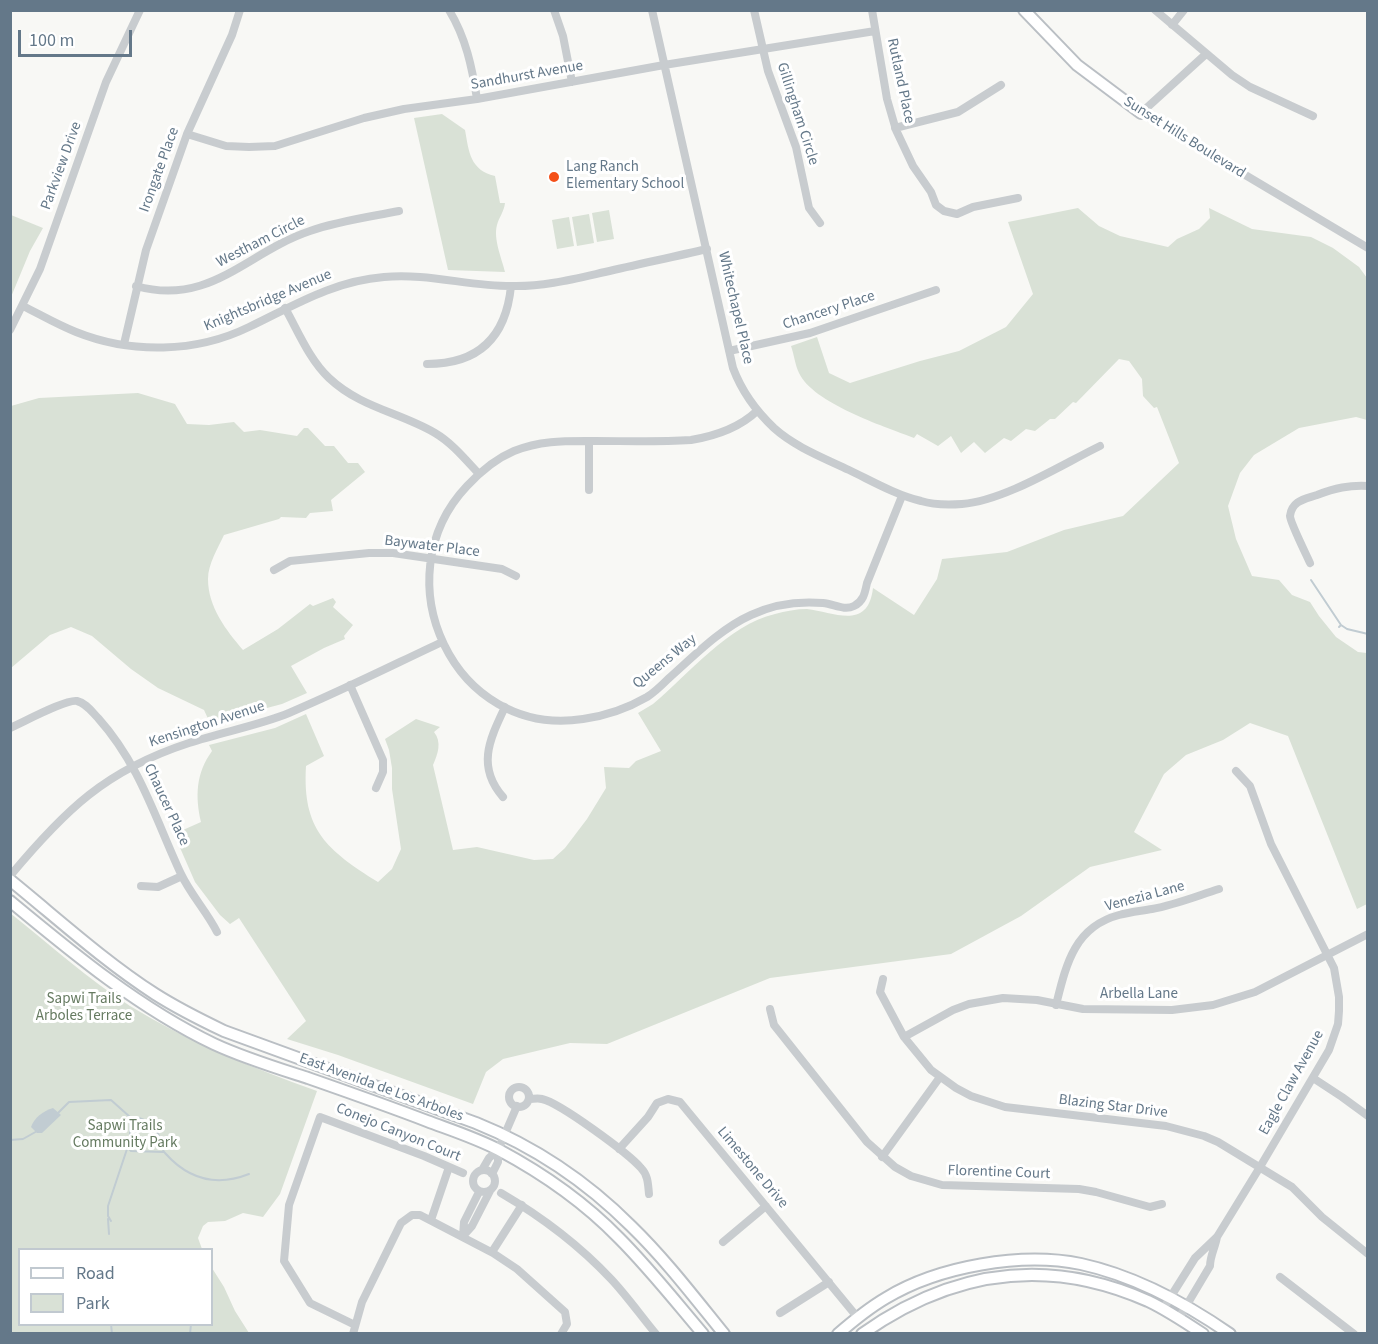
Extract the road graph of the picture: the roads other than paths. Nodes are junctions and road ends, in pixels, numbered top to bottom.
1 (140, 10) edge
2 (240, 10) edge
3 (449, 10) edge
4 (554, 10) edge
5 (652, 10) edge
6 (754, 10) edge
7 (872, 10) edge
8 (1024, 10) edge
9 (1155, 10) edge
10 (1184, 10) edge
11 (1172, 25) junction
12 (875, 31) junction
13 (764, 49) junction
14 (1206, 54) junction
15 (664, 65) junction
16 (572, 82) junction
17 (1001, 85) dead end
18 (477, 99) junction
19 (1141, 113) junction
20 (1312, 116) dead end
21 (895, 128) junction
22 (187, 134) junction
23 (1018, 198) dead end
24 (399, 211) dead end
25 (820, 223) dead end
26 (1365, 246) edge
27 (707, 249) junction
28 (136, 286) junction
29 (511, 286) junction
30 (936, 290) dead end
31 (23, 306) junction
32 (285, 308) junction
33 (10, 330) edge
34 (124, 344) junction
35 (729, 351) junction
36 (427, 364) dead end
37 (757, 411) junction
38 (589, 441) junction
39 (1100, 446) dead end
40 (479, 474) junction
41 (1368, 486) edge
42 (589, 490) dead end
43 (902, 496) junction
44 (430, 559) junction
45 (1310, 563) dead end
46 (274, 570) dead end
47 (516, 576) dead end
48 (442, 642) junction
49 (350, 685) junction
50 (505, 707) junction
51 (10, 728) edge
52 (133, 766) junction
53 (1236, 771) dead end
54 (376, 788) dead end
55 (503, 796) dead end
56 (182, 876) junction
57 (10, 878) edge
58 (141, 886) dead end
59 (1219, 890) dead end
60 (10, 902) edge
61 (217, 932) dead end
62 (1368, 934) edge
63 (1327, 954) junction
64 (883, 979) dead end
65 (1056, 1005) junction
66 (770, 1009) dead end
67 (904, 1037) junction
68 (940, 1077) junction
69 (1312, 1078) junction
70 (527, 1095) junction
71 (517, 1106) junction
72 (1368, 1116) edge
73 (506, 1135) junction
74 (619, 1149) junction
75 (498, 1150) junction
76 (882, 1157) junction
77 (449, 1167) junction
78 (1260, 1167) junction
79 (482, 1170) junction
80 (463, 1173) dead end
81 (492, 1174) junction
82 (489, 1191) junction
83 (479, 1192) junction
84 (501, 1192) dead end
85 (649, 1194) dead end
86 (1162, 1204) dead end
87 (522, 1205) junction
88 (766, 1206) junction
89 (430, 1220) junction
90 (463, 1236) junction
91 (1216, 1238) junction
92 (723, 1242) dead end
93 (492, 1252) junction
94 (1201, 1253) junction
95 (1368, 1254) edge
96 (1210, 1258) junction
97 (1280, 1277) dead end
98 (829, 1282) junction
99 (1170, 1297) junction
100 (1186, 1306) junction
101 (1163, 1309) junction
102 (780, 1313) dead end
103 (858, 1318) junction
104 (1179, 1318) junction
105 (354, 1329) edge
106 (561, 1334) edge
107 (656, 1334) edge
108 (703, 1334) edge
109 (724, 1334) edge
110 (838, 1334) edge
111 (862, 1334) edge
112 (1203, 1334) edge
113 (1230, 1334) edge
114 (1354, 1334) edge

1 - 31 street, Parkview Drive
2 - 22 street, Irongate Place
3 - 18 street
4 - 16 street
5 - 15 street, Whitechapel Place
6 - 13 street, Gillingham Circle
7 - 12 street, Rutland Place
8 - 19 main road, Sunset Hills Boulevard
9 - 11 street
10 - 11 street
11 - 14 street
12 - 13 street, Sandhurst Avenue
12 - 21 street, Rutland Place
13 - 15 street, Sandhurst Avenue
13 - 25 street, Gillingham Circle
14 - 19 street
14 - 20 street
15 - 16 street, Sandhurst Avenue
15 - 27 street, Whitechapel Place
16 - 18 street, Sandhurst Avenue
17 - 21 street
18 - 22 street, Sandhurst Avenue
19 - 26 street, Sunset Hills Boulevard
21 - 23 street, Rutland Place
22 - 28 street, Irongate Place
24 - 28 street, Westham Circle
27 - 29 street, Knightsbridge Avenue
27 - 35 street, Whitechapel Place
28 - 34 street, Irongate Place
29 - 32 street, Knightsbridge Avenue
29 - 36 street
30 - 35 street, Chancery Place
31 - 33 street, Parkview Drive
31 - 34 street, Knightsbridge Avenue
32 - 34 street, Knightsbridge Avenue
32 - 40 street
35 - 37 street, Whitechapel Place
37 - 38 street, Queens Way
37 - 43 street, Whitechapel Place
38 - 40 street, Queens Way
38 - 42 street
39 - 43 street, Whitechapel Place
40 - 44 street, Queens Way
41 - 45 street
43 - 50 street, Queens Way
44 - 46 street, Baywater Place
44 - 47 street, Baywater Place
44 - 48 street, Queens Way
48 - 49 street, Kensington Avenue
48 - 50 street, Queens Way
49 - 52 street, Kensington Avenue
49 - 54 street
50 - 55 street
51 - 52 street, Chaucer Place
52 - 56 street, Chaucer Place
52 - 57 street, Kensington Avenue
53 - 63 street, Eagle Claw Avenue
56 - 58 street
56 - 61 street, Chaucer Place
57 - 73 main road, East Avenida de Los Arboles
59 - 65 street, Venezia Lane
60 - 75 main road, East Avenida de Los Arboles
62 - 63 street, Arbella Lane
63 - 65 street, Arbella Lane
63 - 69 street, Eagle Claw Avenue
64 - 67 street, Blazing Star Drive
65 - 67 street, Arbella Lane
66 - 76 street, Florentine Court
67 - 68 street, Blazing Star Drive
68 - 76 street
68 - 78 street, Blazing Star Drive
69 - 72 street
69 - 78 street, Eagle Claw Avenue
70 - 71 street
70 - 71 street
70 - 74 street
71 - 73 street
73 - 75 street
73 - 109 main road, East Avenida de Los Arboles
74 - 85 street
74 - 88 street, Limestone Drive
75 - 79 street
75 - 81 street
75 - 108 main road, East Avenida de Los Arboles
76 - 86 street, Florentine Court
77 - 80 street, Conejo Canyon Court
77 - 89 street
77 - 105 street, Conejo Canyon Court
78 - 91 street, Eagle Claw Avenue
78 - 95 street, Blazing Star Drive
79 - 81 street
79 - 83 street
81 - 82 street
82 - 83 street
82 - 90 street
83 - 90 street
84 - 87 street
87 - 93 street
87 - 107 street
88 - 92 street
88 - 98 street, Limestone Drive
89 - 90 street
89 - 105 street
90 - 93 street
91 - 94 street, Eagle Claw Avenue
91 - 96 street, Eagle Claw Avenue
93 - 106 street
94 - 96 street
94 - 99 street, Eagle Claw Avenue
96 - 100 street, Eagle Claw Avenue
97 - 114 street
98 - 102 street
98 - 103 street, Limestone Drive
99 - 100 main road
99 - 101 street, Eagle Claw Avenue
99 - 103 main road
100 - 104 street, Eagle Claw Avenue
100 - 113 main road
101 - 104 main road
101 - 111 main road
103 - 110 main road
104 - 112 main road

